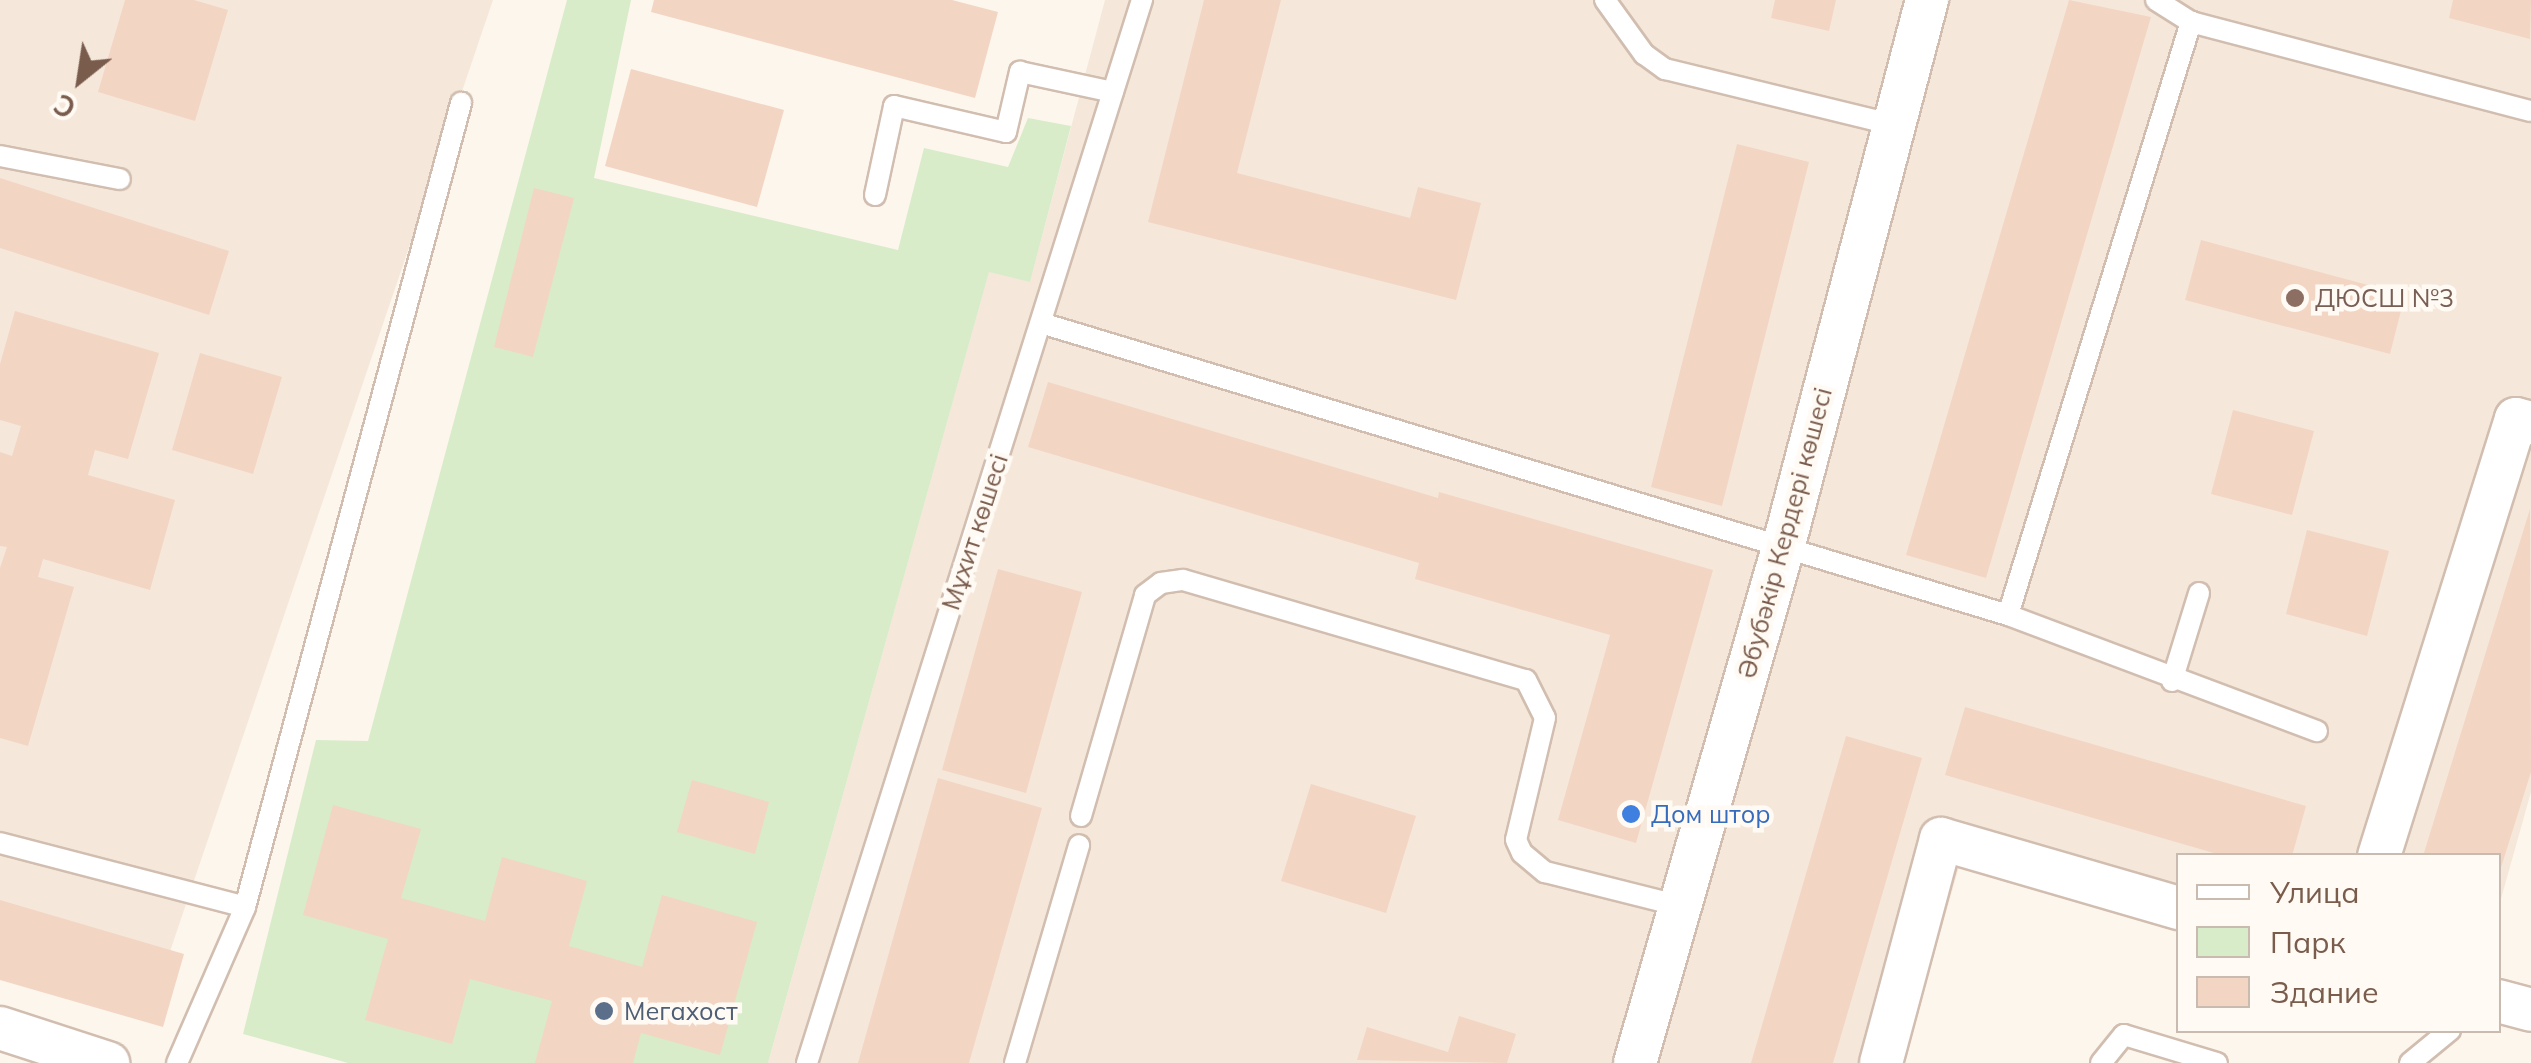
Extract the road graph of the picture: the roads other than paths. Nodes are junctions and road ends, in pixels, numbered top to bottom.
1 (1142, 0) edge
2 (1605, 0) edge
3 (1926, 0) edge
4 (2156, 0) edge
5 (2192, 22) junction
6 (1114, 92) junction
7 (460, 103) dead end
8 (2531, 111) edge
9 (1894, 125) junction
10 (0, 156) edge
11 (120, 179) dead end
12 (875, 195) dead end
13 (1042, 323) junction
14 (2531, 423) edge
15 (1783, 548) junction
16 (2199, 593) dead end
17 (2008, 615) junction
18 (2172, 681) junction
19 (2317, 731) dead end
20 (1082, 816) dead end
21 (0, 843) edge
22 (1078, 845) dead end
23 (2381, 853) edge
24 (1680, 906) junction
25 (245, 907) junction
26 (2176, 907) edge
27 (2501, 1002) edge
28 (2531, 1010) edge
29 (0, 1028) edge
30 (2446, 1033) edge
31 (108, 1063) edge
32 (177, 1063) edge
33 (807, 1063) edge
34 (1015, 1063) edge
35 (1635, 1063) edge
36 (1881, 1063) edge
37 (2101, 1063) edge
38 (2217, 1063) edge
39 (2410, 1063) edge

1 - 6 lane, Мұхит көшесі
2 - 9 lane
3 - 9 street, Әбубәкір Кердері көшесі
4 - 5 lane
5 - 8 lane
5 - 17 lane
6 - 12 lane
6 - 13 lane, Мұхит көшесі
7 - 25 lane
9 - 15 street, Әбубәкір Кердері көшесі
10 - 11 lane
13 - 15 lane
13 - 33 lane, Мұхит көшесі
14 - 23 street
15 - 17 lane
15 - 24 street, Әбубәкір Кердері көшесі
16 - 18 lane
17 - 18 lane
18 - 19 lane
20 - 24 lane
21 - 25 lane
22 - 34 lane
24 - 35 street, Әбубәкір Кердері көшесі
25 - 32 lane
26 - 36 street
27 - 28 street
29 - 31 street
30 - 39 lane
37 - 38 lane

